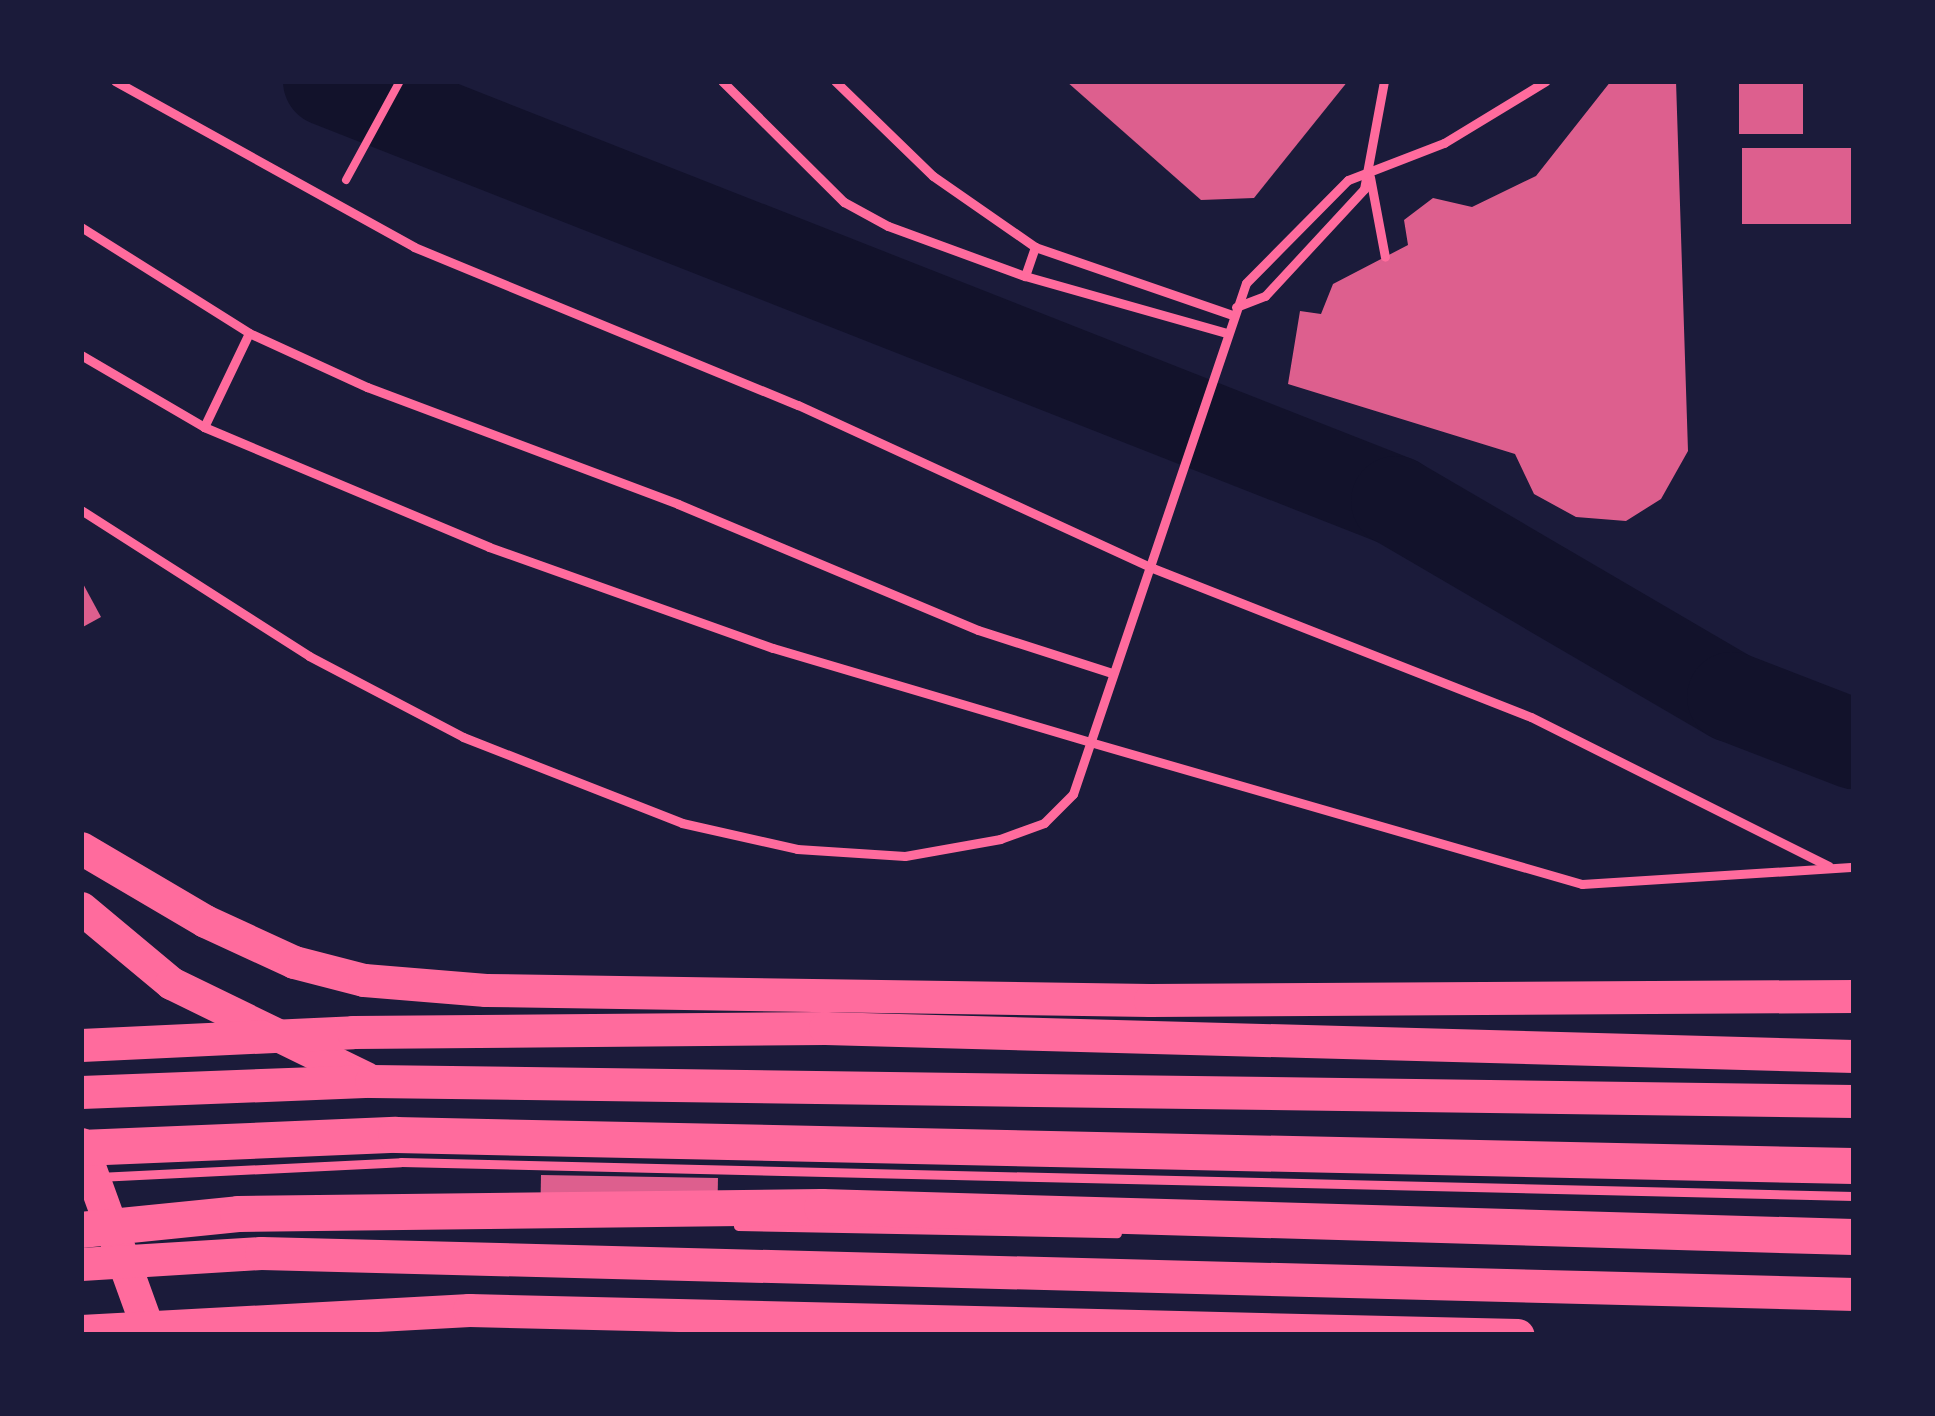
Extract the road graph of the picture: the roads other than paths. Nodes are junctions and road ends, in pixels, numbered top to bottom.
1 (115, 81) edge
2 (722, 81) edge
3 (836, 81) edge
4 (1384, 81) edge
5 (1546, 81) edge
6 (1369, 171) junction
7 (81, 227) edge
8 (1035, 247) junction
9 (1384, 257) dead end
10 (1025, 277) junction
11 (1234, 311) junction
12 (249, 333) junction
13 (1226, 338) junction
14 (81, 355) edge
15 (204, 427) junction
16 (81, 510) edge
17 (1150, 567) junction
18 (1112, 673) junction
19 (1090, 742) junction
20 (81, 848) edge
21 (1829, 866) junction
22 (1854, 867) edge
23 (81, 908) edge
24 (1854, 996) edge
25 (81, 1045) edge
26 (1854, 1056) edge
27 (371, 1081) junction
28 (81, 1092) edge
29 (1854, 1101) edge
30 (85, 1162) edge
31 (1854, 1166) edge
32 (1854, 1196) edge
33 (702, 1225) dead end
34 (725, 1226) dead end
35 (319, 1229) dead end
36 (89, 1231) edge
37 (210, 1233) dead end
38 (1140, 1234) dead end
39 (1259, 1236) dead end
40 (1854, 1237) edge
41 (1854, 1246) edge
42 (124, 1261) junction
43 (81, 1264) edge
44 (1854, 1294) edge
45 (469, 1310) junction
46 (155, 1329) edge
47 (81, 1331) edge
48 (627, 1335) edge
49 (1518, 1335) edge

1 - 17 lane
2 - 10 lane
3 - 8 lane
4 - 6 lane
5 - 6 lane
6 - 9 lane
6 - 11 lane
6 - 11 lane
7 - 12 lane
8 - 10 lane
8 - 11 lane
10 - 13 lane
11 - 13 lane
12 - 15 lane
12 - 18 lane
13 - 17 lane
14 - 15 lane
15 - 19 lane
16 - 19 lane
17 - 18 lane
17 - 21 lane
18 - 19 lane
19 - 21 lane
20 - 24 highway
21 - 22 lane
23 - 27 highway
25 - 26 highway
27 - 28 highway
27 - 29 highway
30 - 31 highway
30 - 32 lane
30 - 36 highway
33 - 35 lane
34 - 38 lane
36 - 37 lane
36 - 40 highway
36 - 42 highway
39 - 41 lane
42 - 43 highway
42 - 44 highway
42 - 46 highway
45 - 46 highway
45 - 48 highway
45 - 49 highway
46 - 47 highway

